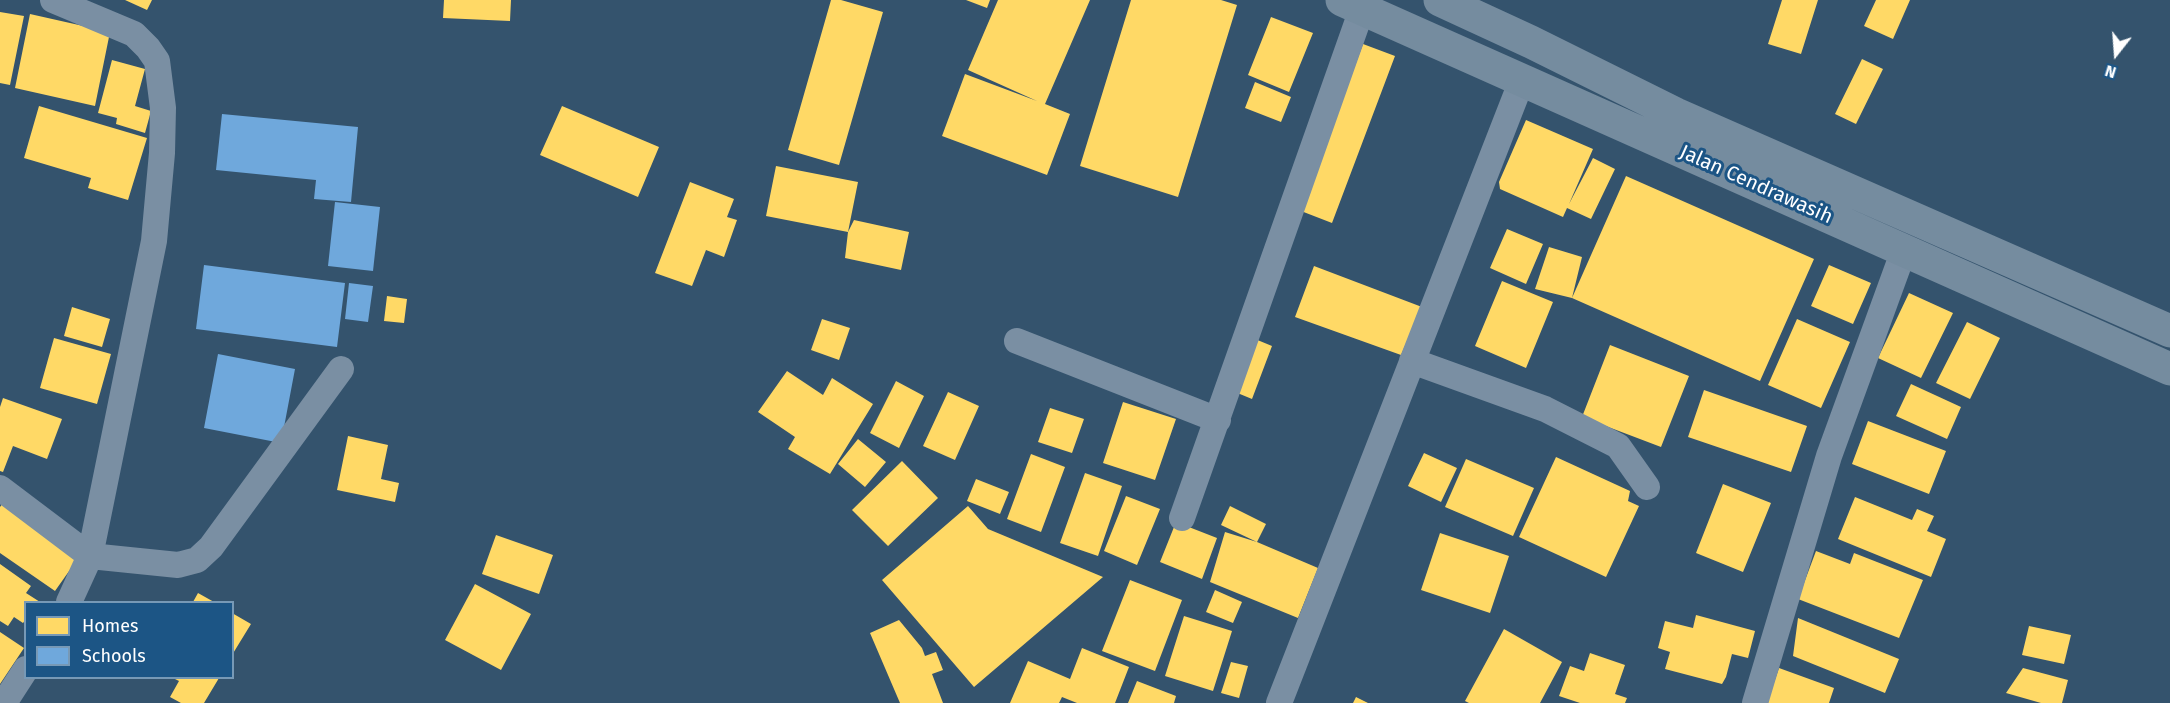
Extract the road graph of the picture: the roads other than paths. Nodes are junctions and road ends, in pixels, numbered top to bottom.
1 (53, 0) edge
2 (1440, 0) edge
3 (1352, 5) edge
4 (1522, 80) junction
5 (1904, 250) junction
6 (2170, 331) edge
7 (1017, 341) dead end
8 (1412, 362) junction
9 (341, 369) dead end
10 (2170, 369) edge
11 (1218, 420) junction
12 (1647, 487) dead end
13 (0, 488) edge
14 (1182, 518) dead end
15 (90, 556) junction
16 (70, 601) edge
17 (24, 672) edge
18 (4, 703) edge
19 (1279, 703) edge
20 (1755, 703) edge

1 - 15 street
2 - 6 main road, Jalan Cendrawasih
3 - 4 main road, Jalan Cendrawasih
3 - 11 street
4 - 5 main road, Jalan Cendrawasih
4 - 8 street
5 - 10 main road, Jalan Cendrawasih
5 - 20 street
7 - 11 street
8 - 12 street
8 - 19 street
9 - 15 street
11 - 14 street
13 - 15 street
15 - 16 street
17 - 18 street

